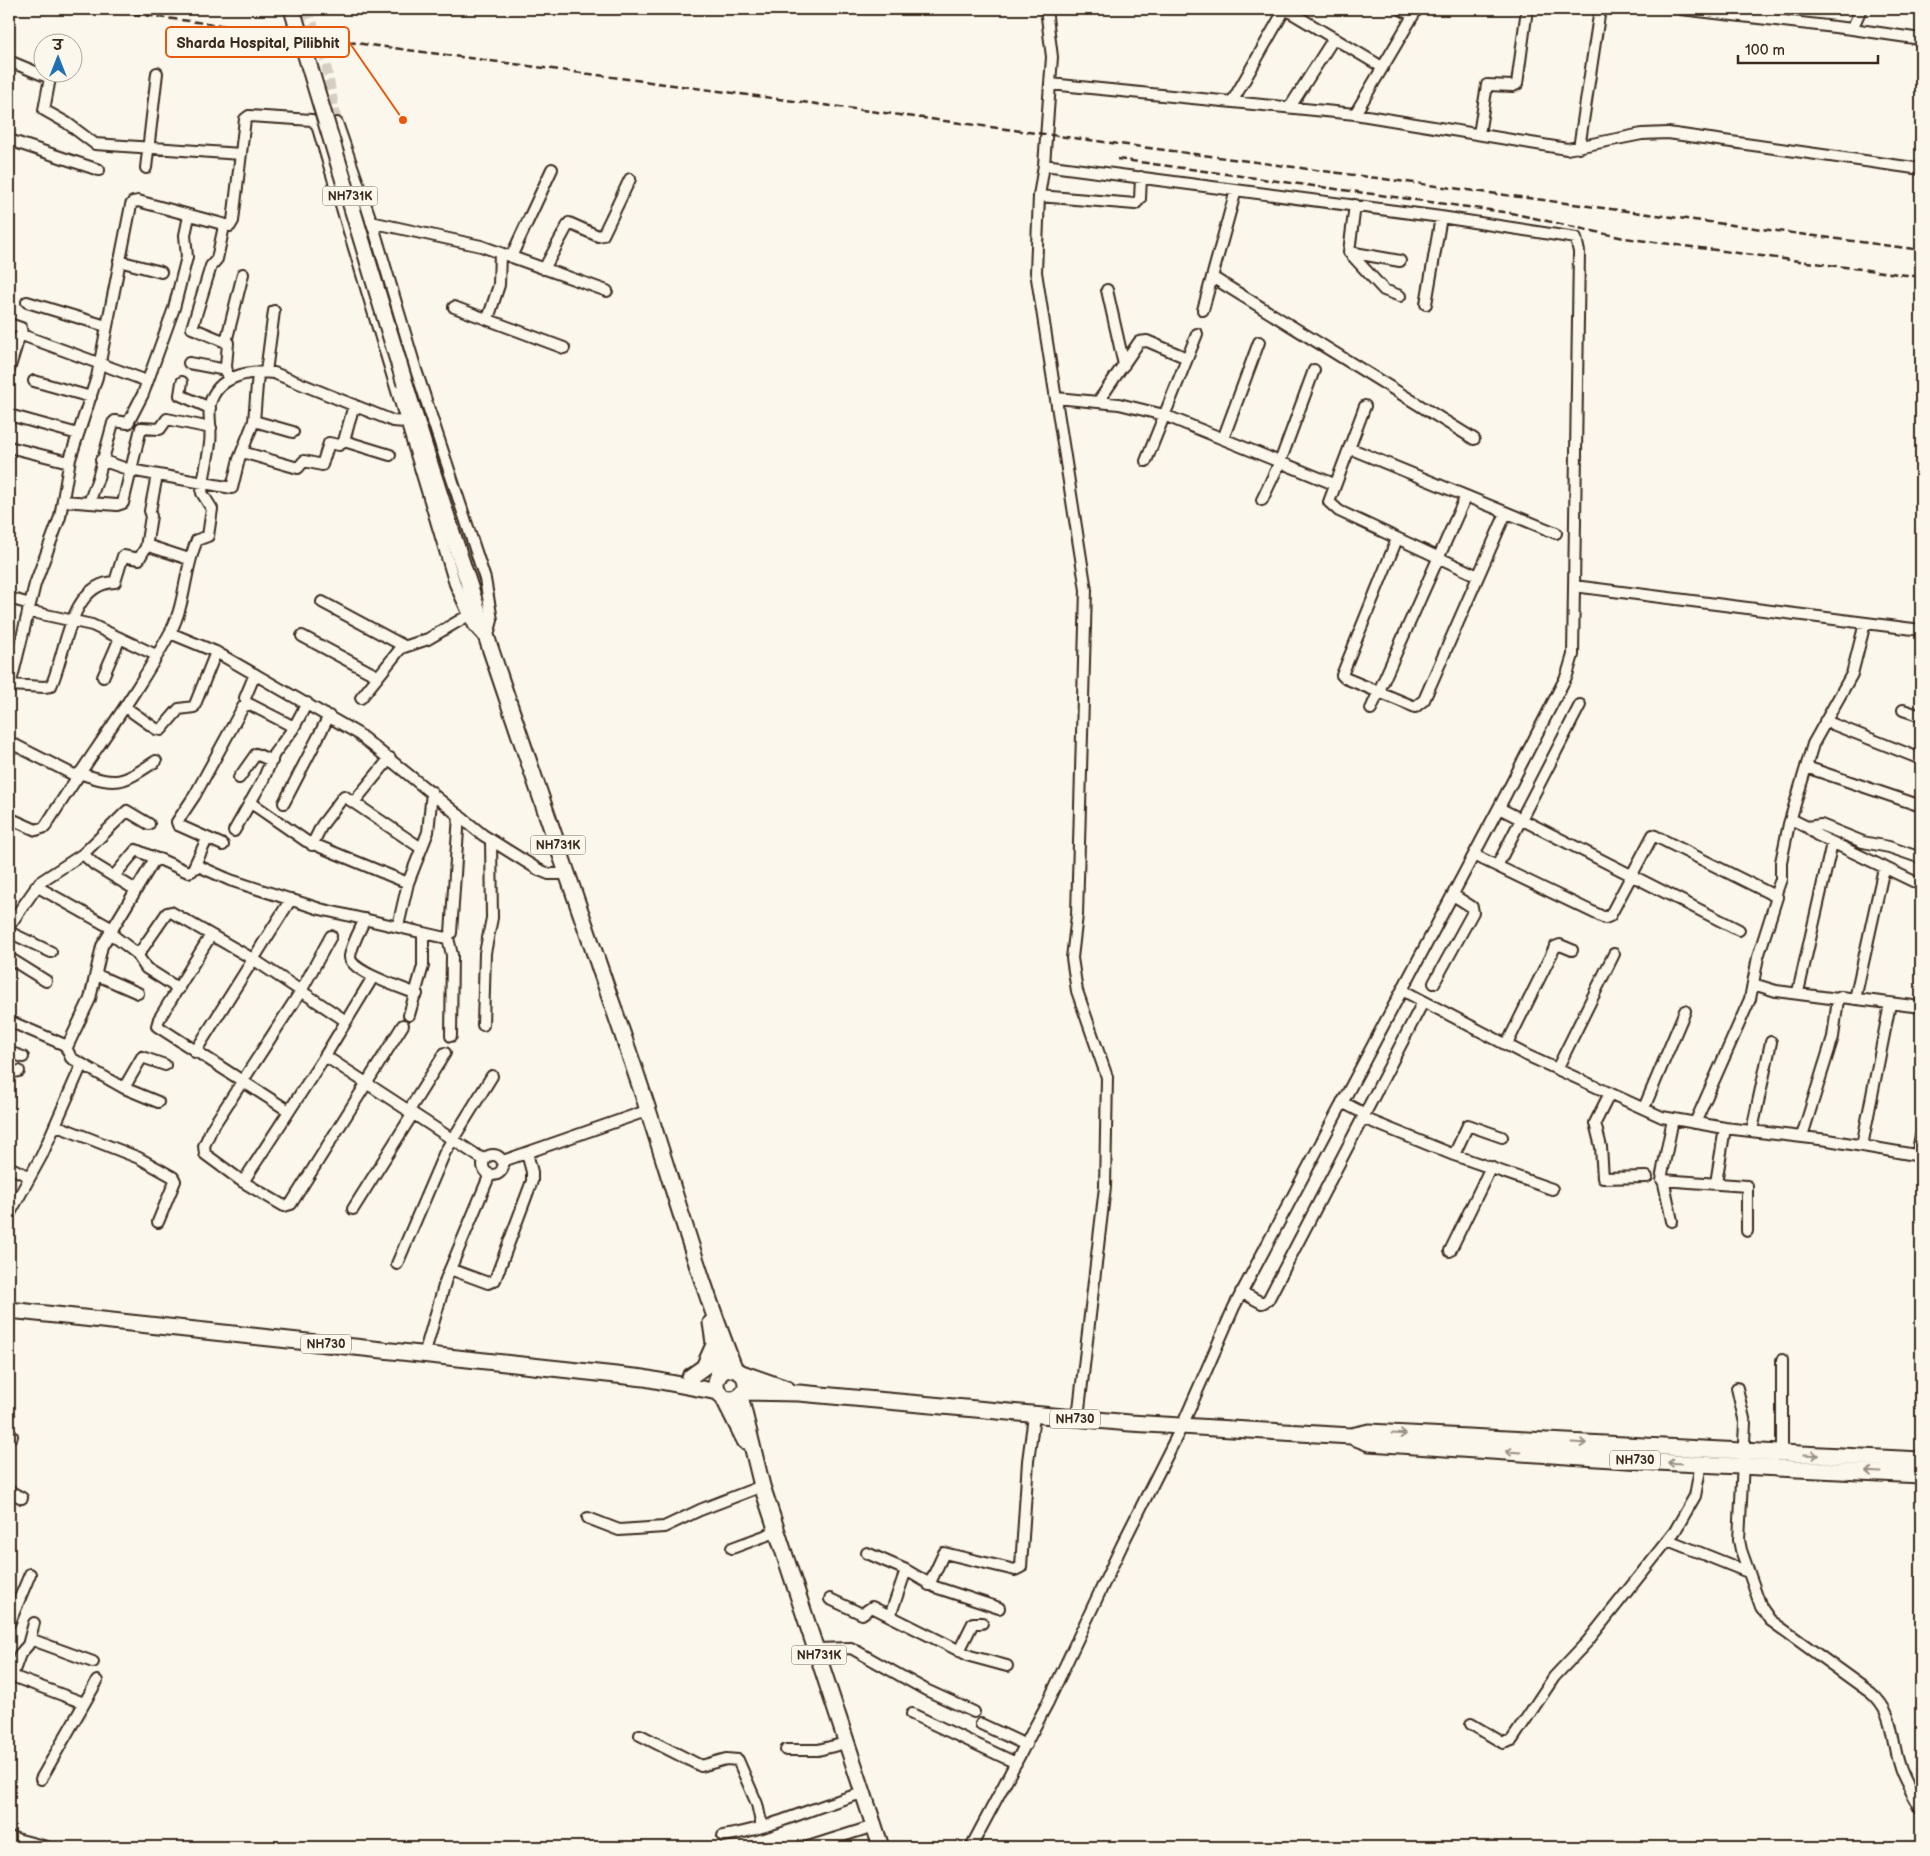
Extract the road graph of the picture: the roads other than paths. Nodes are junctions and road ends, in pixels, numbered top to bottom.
1 (292, 9) edge
2 (1046, 9) edge
3 (1285, 9) edge
4 (1401, 9) edge
5 (1527, 9) edge
6 (1600, 9) edge
7 (1681, 9) edge
8 (1861, 9) edge
9 (1415, 12) edge
10 (1852, 29) junction
11 (1334, 38) junction
12 (1921, 39) edge
13 (9, 61) edge
14 (1382, 67) junction
15 (157, 73) dead end
16 (1050, 84) junction
17 (1232, 102) junction
18 (1290, 107) junction
19 (1355, 114) junction
20 (337, 123) tunnel mouth
21 (1479, 134) junction
22 (9, 140) edge
23 (148, 147) junction
24 (1579, 148) junction
25 (241, 154) junction
26 (1044, 164) junction
27 (146, 168) dead end
28 (552, 169) dead end
29 (1921, 169) edge
30 (99, 170) dead end
31 (1141, 177) junction
32 (630, 179) dead end
33 (1236, 190) junction
34 (1039, 196) junction
35 (1355, 206) junction
36 (189, 216) junction
37 (1441, 217) junction
38 (371, 222) junction
39 (224, 226) junction
40 (1349, 252) junction
41 (500, 253) junction
42 (511, 257) junction
43 (119, 261) junction
44 (1400, 261) dead end
45 (544, 269) junction
46 (161, 272) dead end
47 (243, 274) dead end
48 (1212, 277) junction
49 (1107, 290) dead end
50 (607, 291) dead end
51 (1400, 296) dead end
52 (27, 302) dead end
53 (1426, 304) dead end
54 (454, 307) dead end
55 (1203, 310) dead end
56 (274, 311) dead end
57 (488, 319) junction
58 (9, 324) edge
59 (106, 326) junction
60 (1197, 334) dead end
61 (22, 335) junction
62 (226, 342) junction
63 (1259, 342) dead end
64 (564, 348) dead end
65 (1187, 358) junction
66 (99, 363) junction
67 (189, 363) dead end
68 (1124, 365) junction
69 (9, 370) edge
70 (1314, 370) dead end
71 (262, 372) junction
72 (227, 374) junction
73 (34, 382) dead end
74 (147, 382) junction
75 (182, 382) dead end
76 (92, 398) junction
77 (1056, 398) junction
78 (1098, 402) junction
79 (354, 405) junction
80 (1365, 406) dead end
81 (210, 408) junction
82 (9, 415) edge
83 (1164, 415) junction
84 (254, 421) junction
85 (405, 422) junction
86 (211, 428) junction
87 (293, 432) dead end
88 (78, 434) junction
89 (1223, 439) junction
90 (1474, 439) dead end
91 (344, 442) junction
92 (9, 447) edge
93 (1349, 448) junction
94 (242, 452) junction
95 (390, 456) dead end
96 (101, 460) junction
97 (1146, 461) dead end
98 (69, 462) junction
99 (1280, 462) junction
100 (130, 470) junction
101 (157, 475) junction
102 (203, 484) junction
103 (1334, 484) junction
104 (1466, 496) junction
105 (1262, 500) dead end
106 (63, 501) junction
107 (89, 503) junction
108 (1506, 513) junction
109 (1556, 533) dead end
110 (1398, 539) junction
111 (146, 547) junction
112 (1437, 558) junction
113 (189, 559) junction
114 (1478, 576) junction
115 (1574, 586) junction
116 (9, 598) edge
117 (322, 602) dead end
118 (29, 607) junction
119 (469, 615) junction
120 (72, 620) junction
121 (1865, 623) junction
122 (1921, 630) edge
123 (170, 633) junction
124 (302, 636) dead end
125 (120, 638) junction
126 (487, 640) junction
127 (404, 646) junction
128 (216, 652) junction
129 (156, 655) junction
130 (255, 674) junction
131 (378, 676) junction
132 (103, 677) dead end
133 (9, 688) edge
134 (1379, 692) junction
135 (245, 698) dead end
136 (361, 698) dead end
137 (307, 703) junction
138 (1580, 705) dead end
139 (125, 707) junction
140 (1372, 708) dead end
141 (1903, 710) dead end
142 (329, 716) junction
143 (1921, 716) edge
144 (1825, 721) junction
145 (294, 727) junction
146 (9, 742) edge
147 (390, 758) junction
148 (1921, 759) edge
149 (156, 761) dead end
150 (272, 761) junction
151 (1806, 766) junction
152 (78, 775) junction
153 (239, 778) dead end
154 (432, 792) junction
155 (250, 802) junction
156 (354, 802) junction
157 (284, 803) dead end
158 (1921, 806) edge
159 (1499, 808) junction
160 (459, 815) junction
161 (9, 818) edge
162 (1791, 819) junction
163 (1522, 820) junction
164 (149, 824) dead end
165 (1808, 827) junction
166 (234, 831) dead end
167 (208, 839) junction
168 (491, 840) junction
169 (1832, 843) junction
170 (312, 844) junction
171 (222, 845) dead end
172 (421, 848) junction
173 (83, 854) junction
174 (1474, 855) junction
175 (1921, 858) edge
176 (157, 859) junction
177 (196, 864) junction
178 (1497, 866) junction
179 (1884, 868) junction
180 (567, 874) junction
181 (1632, 874) junction
182 (114, 876) junction
183 (408, 884) junction
184 (1921, 885) edge
185 (36, 886) junction
186 (136, 890) junction
187 (1453, 895) junction
188 (1775, 896) junction
189 (291, 899) junction
190 (365, 919) junction
191 (9, 926) edge
192 (398, 926) junction
193 (1739, 930) dead end
194 (111, 931) junction
195 (9, 932) edge
196 (423, 933) junction
197 (211, 935) junction
198 (332, 936) dead end
199 (448, 938) junction
200 (1572, 950) dead end
201 (51, 952) dead end
202 (1614, 954) dead end
203 (138, 955) junction
204 (9, 958) edge
205 (254, 960) junction
206 (97, 975) junction
207 (372, 977) junction
208 (46, 981) dead end
209 (1434, 983) dead end
210 (1753, 984) junction
211 (179, 989) junction
212 (1402, 990) junction
213 (301, 991) junction
214 (1798, 992) junction
215 (138, 993) dead end
216 (417, 994) junction
217 (1838, 999) junction
218 (1855, 999) junction
219 (1423, 1002) junction
220 (1890, 1004) junction
221 (1921, 1007) edge
222 (1685, 1011) dead end
223 (409, 1015) dead end
224 (9, 1021) edge
225 (346, 1021) junction
226 (403, 1025) dead end
227 (483, 1025) dead end
228 (450, 1036) dead end
229 (1771, 1042) dead end
230 (1507, 1044) junction
231 (67, 1047) junction
232 (9, 1052) edge
233 (195, 1052) junction
234 (445, 1053) dead end
235 (325, 1056) junction
236 (23, 1057) dead end
237 (82, 1064) junction
238 (165, 1065) dead end
239 (1557, 1069) junction
240 (492, 1076) dead end
241 (241, 1081) junction
242 (367, 1084) junction
243 (124, 1088) junction
244 (1610, 1093) junction
245 (158, 1102) dead end
246 (1342, 1102) junction
247 (1644, 1108) junction
248 (649, 1110) junction
249 (289, 1111) junction
250 (410, 1114) junction
251 (1364, 1116) junction
252 (1672, 1120) junction
253 (1695, 1123) junction
254 (55, 1125) junction
255 (1725, 1128) junction
256 (1752, 1130) junction
257 (1921, 1135) edge
258 (1802, 1136) junction
259 (1502, 1137) dead end
260 (453, 1141) junction
261 (1862, 1146) junction
262 (527, 1152) junction
263 (1454, 1154) junction
264 (1919, 1155) edge
265 (484, 1160) junction
266 (503, 1161) junction
267 (9, 1167) edge
268 (1491, 1167) junction
269 (490, 1174) junction
270 (30, 1177) junction
271 (1647, 1178) dead end
272 (1662, 1180) junction
273 (243, 1182) junction
274 (1716, 1183) junction
275 (1552, 1189) dead end
276 (353, 1209) dead end
277 (9, 1215) edge
278 (1672, 1221) dead end
279 (158, 1222) dead end
280 (1747, 1231) dead end
281 (1450, 1251) dead end
282 (397, 1264) dead end
283 (450, 1268) junction
284 (1242, 1292) junction
285 (710, 1306) junction
286 (9, 1310) edge
287 (713, 1347) junction
288 (424, 1355) junction
289 (1782, 1360) dead end
290 (737, 1371) junction
291 (690, 1377) junction
292 (644, 1378) junction
293 (719, 1386) junction
294 (1083, 1386) junction
295 (1737, 1388) dead end
296 (799, 1393) junction
297 (742, 1394) junction
298 (1034, 1416) junction
299 (1067, 1419) junction
300 (1096, 1421) junction
301 (1182, 1426) junction
302 (1351, 1436) junction
303 (1782, 1454) junction
304 (1742, 1459) junction
305 (1921, 1460) edge
306 (755, 1462) junction
307 (1701, 1464) junction
308 (1921, 1475) edge
309 (762, 1486) junction
310 (9, 1492) edge
311 (22, 1498) dead end
312 (588, 1518) dead end
313 (778, 1531) junction
314 (1668, 1540) junction
315 (732, 1548) dead end
316 (867, 1553) dead end
317 (906, 1570) junction
318 (1748, 1572) junction
319 (30, 1574) dead end
320 (929, 1585) junction
321 (830, 1599) dead end
322 (999, 1608) dead end
323 (890, 1616) junction
324 (34, 1623) dead end
325 (982, 1623) dead end
326 (9, 1624) edge
327 (30, 1639) junction
328 (817, 1649) junction
329 (959, 1651) junction
330 (93, 1662) dead end
331 (1007, 1666) dead end
332 (10, 1676) edge
333 (97, 1681) dead end
334 (84, 1704) junction
335 (974, 1712) dead end
336 (912, 1714) dead end
337 (981, 1724) dead end
338 (1471, 1724) dead end
339 (640, 1735) dead end
340 (846, 1743) junction
341 (1026, 1745) junction
342 (786, 1750) dead end
343 (1016, 1763) junction
344 (41, 1779) dead end
345 (864, 1793) junction
346 (1921, 1809) edge
347 (874, 1826) junction
348 (762, 1827) junction
349 (723, 1836) dead end
350 (9, 1837) edge
351 (47, 1847) edge
352 (808, 1847) edge
353 (882, 1847) edge
354 (971, 1847) edge

1 - 126 highway, NH731K, bridge
2 - 16 street
3 - 11 street
3 - 17 street
4 - 9 street
5 - 21 street
6 - 24 street
7 - 10 street
8 - 10 street
9 - 14 street
10 - 12 street
11 - 14 street
11 - 18 street
13 - 23 street
14 - 19 street
15 - 23 street
16 - 17 street
16 - 26 street
17 - 18 street
18 - 19 street
19 - 21 street
20 - 38 street
21 - 24 street
22 - 30 street
23 - 25 street
23 - 27 street
24 - 29 street
25 - 39 street
25 - 85 street
26 - 31 street
26 - 34 street
28 - 42 street
31 - 33 street
31 - 34 street
32 - 45 street
33 - 35 street
33 - 48 street
34 - 77 street
35 - 37 street
35 - 40 street
36 - 39 street
36 - 43 street
36 - 74 street
37 - 53 street
37 - 115 street
38 - 41 street
38 - 126 street
39 - 62 street
40 - 44 street
40 - 51 street
41 - 42 street
41 - 57 street
42 - 45 street
43 - 46 street
43 - 59 street
45 - 50 street
47 - 62 street
48 - 55 street
48 - 90 street
49 - 68 street
52 - 59 street
54 - 57 street
56 - 71 street
57 - 64 street
58 - 61 street
59 - 66 street
60 - 65 street
61 - 66 street
61 - 69 street
62 - 72 street
63 - 89 street
65 - 68 street
65 - 83 street
66 - 74 street
66 - 76 street
67 - 72 street
68 - 78 street
70 - 99 street
71 - 72 street
71 - 79 street
71 - 84 street
72 - 81 street
73 - 76 street
74 - 96 street
75 - 81 street
76 - 88 street
77 - 78 street
77 - 294 street
78 - 83 street
79 - 85 street
79 - 91 street
80 - 93 street
81 - 86 street
82 - 88 street
83 - 89 street
83 - 97 street
84 - 87 street
84 - 94 street
85 - 119 street
86 - 100 street
86 - 102 street
88 - 98 street
89 - 99 street
91 - 94 street
91 - 95 street
92 - 98 street
93 - 103 street
93 - 104 street
94 - 102 street
96 - 100 street
96 - 107 street
98 - 106 street
99 - 103 street
99 - 105 street
100 - 101 street
100 - 107 street
101 - 102 street
101 - 111 street
102 - 113 street
103 - 110 street
104 - 108 street
104 - 112 street
106 - 107 street
106 - 118 street
108 - 109 street
108 - 114 street
110 - 112 street
110 - 134 street
111 - 113 street
111 - 120 street
112 - 114 street
112 - 134 street
113 - 123 street
114 - 134 street
115 - 121 street
115 - 159 street
116 - 118 street
117 - 127 street
118 - 120 street
118 - 133 street
119 - 126 street
119 - 127 street
120 - 125 street
120 - 133 street
121 - 122 street
121 - 144 street
123 - 128 street
123 - 129 street
124 - 131 street
125 - 129 street
125 - 132 street
126 - 180 highway, NH731K
127 - 131 street
128 - 130 street
128 - 139 street
129 - 139 street
130 - 135 street
130 - 137 street
131 - 136 street
134 - 140 street
137 - 142 street
137 - 145 street
138 - 163 street
139 - 152 street
141 - 143 street
142 - 147 street
142 - 157 street
144 - 148 street
144 - 151 street
145 - 150 street
145 - 167 street
146 - 152 street
147 - 154 street
147 - 156 street
149 - 152 street
150 - 153 street
150 - 155 street
151 - 158 street
151 - 162 street
152 - 161 street
154 - 160 street
154 - 172 street
155 - 166 street
155 - 170 street
156 - 170 street
156 - 172 street
159 - 163 street
159 - 174 street
160 - 168 street
160 - 199 street
162 - 165 street
162 - 188 street
163 - 178 street
163 - 181 street
164 - 173 street
165 - 169 street
165 - 175 street
167 - 171 street
167 - 177 street
168 - 180 street
168 - 227 street
169 - 179 street
169 - 214 street
170 - 183 street
172 - 183 street
173 - 182 street
173 - 185 street
174 - 178 street
174 - 187 street
176 - 177 street
176 - 182 street
176 - 186 street
177 - 189 street
178 - 181 street
179 - 184 street
179 - 218 street
180 - 248 highway, NH731K
181 - 188 street
181 - 193 street
182 - 186 street
183 - 192 street
185 - 191 street
185 - 194 street
186 - 194 street
187 - 209 street
187 - 212 street
188 - 210 street
189 - 190 street
189 - 205 street
190 - 192 street
190 - 207 street
192 - 196 street
194 - 203 street
194 - 206 street
195 - 201 street
196 - 199 street
196 - 216 street
197 - 203 street
197 - 205 street
197 - 211 street
198 - 213 street
199 - 228 street
200 - 230 street
202 - 239 street
203 - 211 street
204 - 208 street
205 - 213 street
205 - 233 street
206 - 215 street
206 - 231 street
207 - 216 street
207 - 225 street
210 - 214 street
210 - 253 street
211 - 233 street
212 - 219 street
212 - 246 street
213 - 225 street
213 - 241 street
214 - 217 street
216 - 223 street
217 - 218 street
217 - 258 street
218 - 220 street
219 - 230 street
219 - 251 street
220 - 221 street
220 - 261 street
222 - 247 street
224 - 231 street
225 - 235 street
226 - 242 street
229 - 256 street
230 - 239 street
231 - 237 street
232 - 236 street
233 - 241 street
234 - 250 street
235 - 242 street
235 - 249 street
237 - 243 street
237 - 254 street
238 - 243 street
239 - 244 street
240 - 260 street
241 - 249 street
241 - 273 street
242 - 250 street
242 - 273 street
243 - 245 street
244 - 247 street
244 - 271 street
246 - 251 street
246 - 284 street
247 - 252 street
248 - 262 street
248 - 285 highway, NH731K
249 - 273 street
250 - 260 street
250 - 276 street
251 - 263 street
251 - 284 street
252 - 253 street
252 - 272 street
253 - 255 street
254 - 270 street
254 - 279 street
255 - 256 street
255 - 274 street
256 - 258 street
257 - 264 street
258 - 261 street
259 - 263 street
260 - 265 street
260 - 282 street
261 - 264 street
262 - 266 street
262 - 283 street
263 - 268 street
265 - 266 street
265 - 269 street
266 - 269 street
267 - 270 street
268 - 275 street
268 - 281 street
269 - 283 street
270 - 277 street
272 - 274 street
272 - 278 street
274 - 280 street
283 - 288 street
284 - 301 street
285 - 287 highway, NH731K
285 - 290 highway, NH731K
286 - 288 highway, NH730
287 - 291 highway
287 - 293 highway, NH731K
288 - 292 highway, NH730
289 - 303 street
290 - 293 highway, NH730
290 - 296 highway, NH730
290 - 297 highway
291 - 292 highway, NH730
291 - 293 highway, NH730
292 - 293 highway, NH730
293 - 297 highway, NH730
293 - 306 highway, NH731K
294 - 299 street
294 - 300 street
295 - 304 street
296 - 297 highway, NH730
296 - 298 highway, NH730
297 - 306 highway, NH731K
298 - 299 highway, NH730
298 - 320 street
299 - 300 highway, NH730
300 - 301 highway, NH730
301 - 302 highway, NH730
301 - 341 street
302 -> 304 highway, NH730
307 -> 302 highway, NH730
303 - 304 highway, NH730
303 -> 305 highway, NH730
304 - 307 highway, NH730
308 -> 304 highway, NH730
304 - 318 street
306 - 309 highway, NH731K
307 - 314 street
309 - 312 street
309 - 313 highway, NH731K
310 - 311 street
313 - 315 street
313 - 328 highway, NH731K
314 - 318 street
314 - 338 street
316 - 317 street
317 - 320 street
317 - 323 street
318 - 346 street
319 - 326 street
320 - 322 street
321 - 323 street
323 - 329 street
324 - 327 street
325 - 329 street
327 - 330 street
327 - 332 street
328 - 335 street
328 - 340 highway, NH731K
329 - 331 street
332 - 334 street
333 - 334 street
334 - 344 street
336 - 343 street
337 - 341 street
339 - 348 street
340 - 342 street
340 - 345 highway, NH731K
341 - 343 street
343 - 354 street
345 - 347 highway, NH731K
345 - 348 street
347 - 352 street
347 - 353 highway, NH731K
348 - 349 street
350 - 351 street

